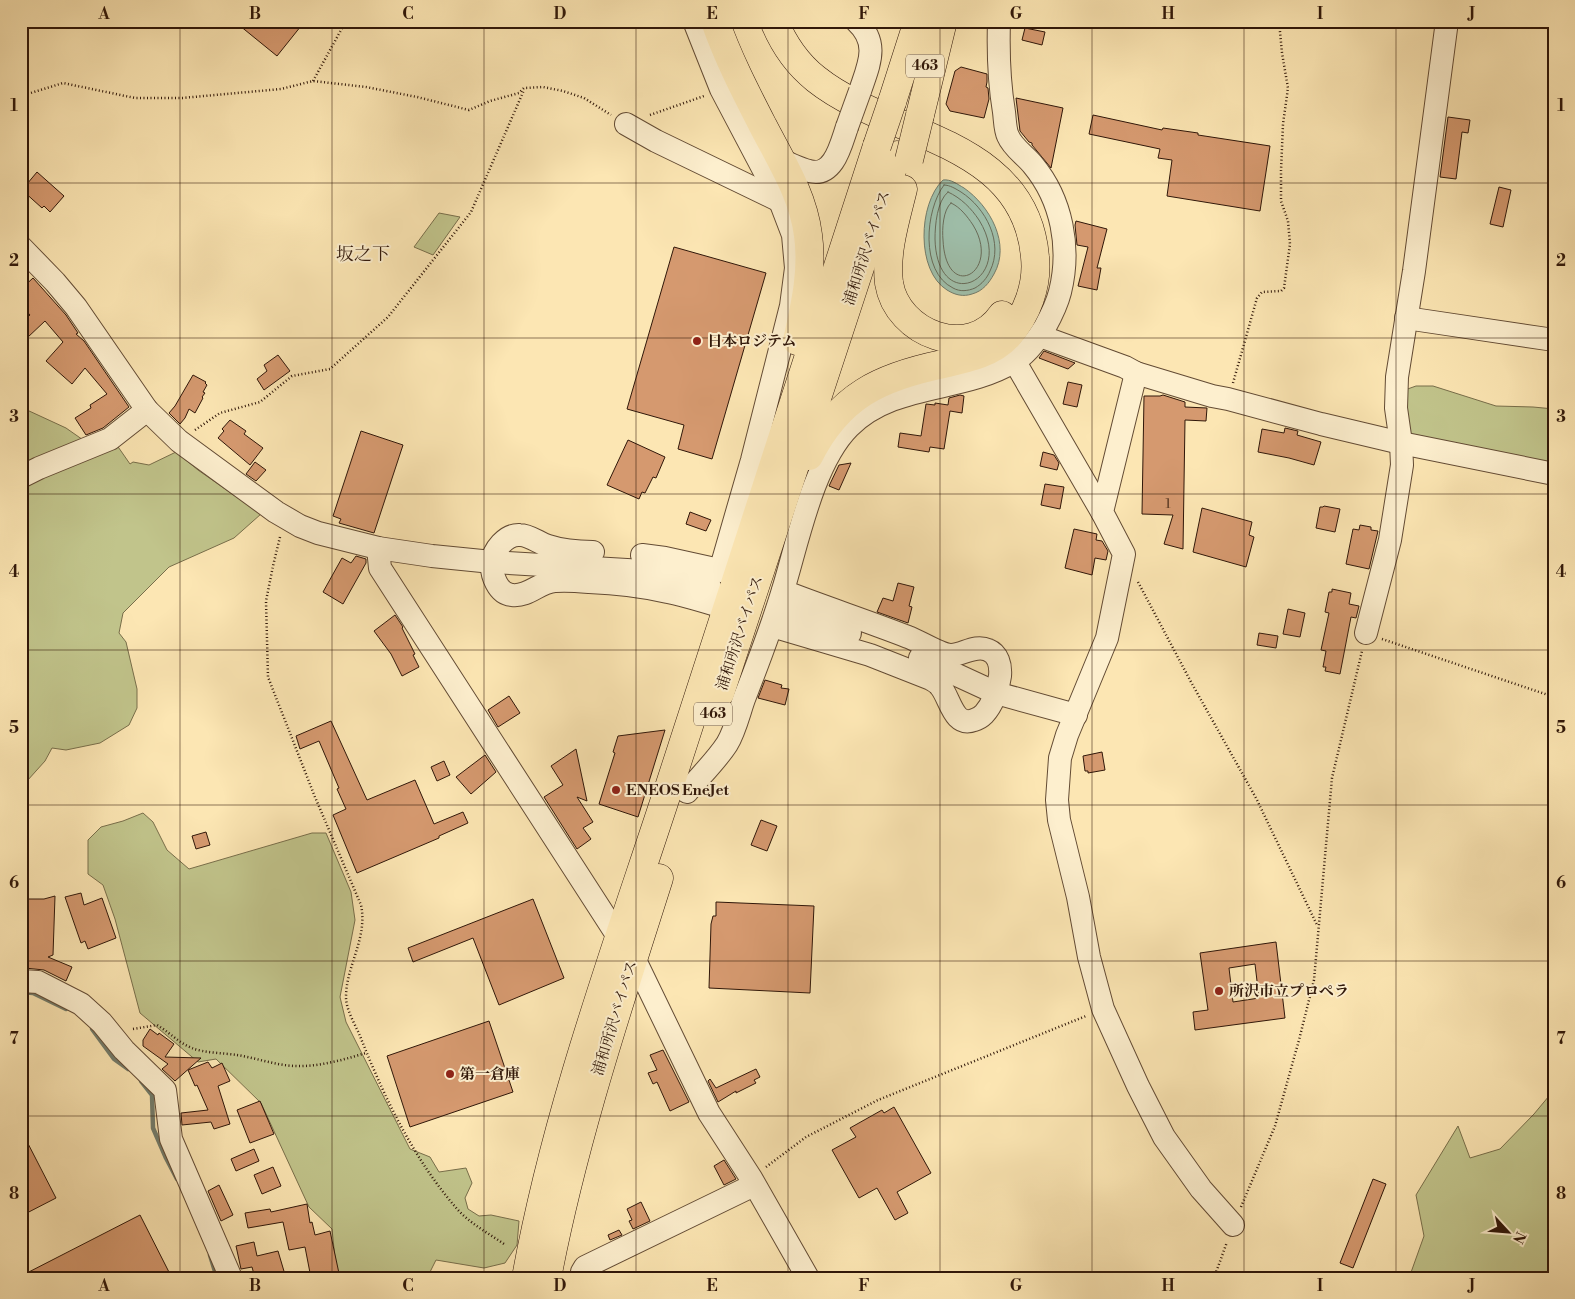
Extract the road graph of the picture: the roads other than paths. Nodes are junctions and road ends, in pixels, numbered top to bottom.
1 (694, 21) edge
2 (715, 21) edge
3 (754, 21) edge
4 (774, 21) edge
5 (856, 21) edge
6 (918, 21) edge
7 (941, 21) edge
8 (999, 21) edge
9 (1447, 21) edge
10 (908, 109) junction
11 (626, 124) road end
12 (894, 154) junction
13 (782, 161) junction
14 (780, 201) junction
15 (21, 247) edge
16 (1406, 318) junction
17 (1040, 336) junction
18 (1554, 340) edge
19 (1015, 362) junction
20 (1136, 373) junction
21 (147, 410) junction
22 (1401, 443) junction
23 (1554, 474) edge
24 (21, 477) edge
25 (1102, 512) junction
26 (378, 548) junction
27 (492, 562) junction
28 (727, 573) junction
29 (727, 608) junction
30 (779, 609) junction
31 (1366, 633) road end
32 (724, 679) junction
33 (996, 693) junction
34 (1076, 715) junction
35 (687, 792) junction
36 (627, 948) junction
37 (21, 981) edge
38 (753, 1182) junction
39 (1233, 1225) road end
40 (232, 1278) edge
41 (526, 1278) edge
42 (547, 1278) edge
43 (581, 1278) edge
44 (808, 1278) edge

1 - 14 street
2 - 13 highway
3 - 12 highway
4 - 32 highway
5 - 13 street, bridge
6 - 10 highway, 浦和所沢バイパス / 463
7 - 10 highway, 浦和所沢バイパス / 463
8 - 17 street
9 - 16 street
10 - 12 highway, 浦和所沢バイパス / 463
11 - 14 street
12 - 28 highway, 浦和所沢バイパス / 463
12 - 32 highway, 浦和所沢バイパス / 463
13 - 28 highway
14 - 28 street
15 - 21 street
16 - 18 street
16 - 22 street
17 - 19 street
17 - 20 street
19 - 25 street
19 - 30 street
20 - 22 street
20 - 25 street
21 - 24 street
21 - 26 street
22 - 23 street
22 - 31 street
25 - 34 street
26 - 27 street
26 - 36 street
27 - 28 street
27 - 29 street
28 - 29 highway, 浦和所沢バイパス / 463
29 - 36 highway, 浦和所沢バイパス / 463
30 - 33 street
30 - 33 street
30 - 33 street
30 - 35 street
32 - 35 highway, 浦和所沢バイパス / 463
33 - 34 street
34 - 39 street
35 - 36 highway, 浦和所沢バイパス / 463
36 - 38 street
36 - 41 highway, 浦和所沢バイパス / 463
36 - 42 highway, 浦和所沢バイパス / 463
37 - 40 street
38 - 43 street
38 - 44 street

